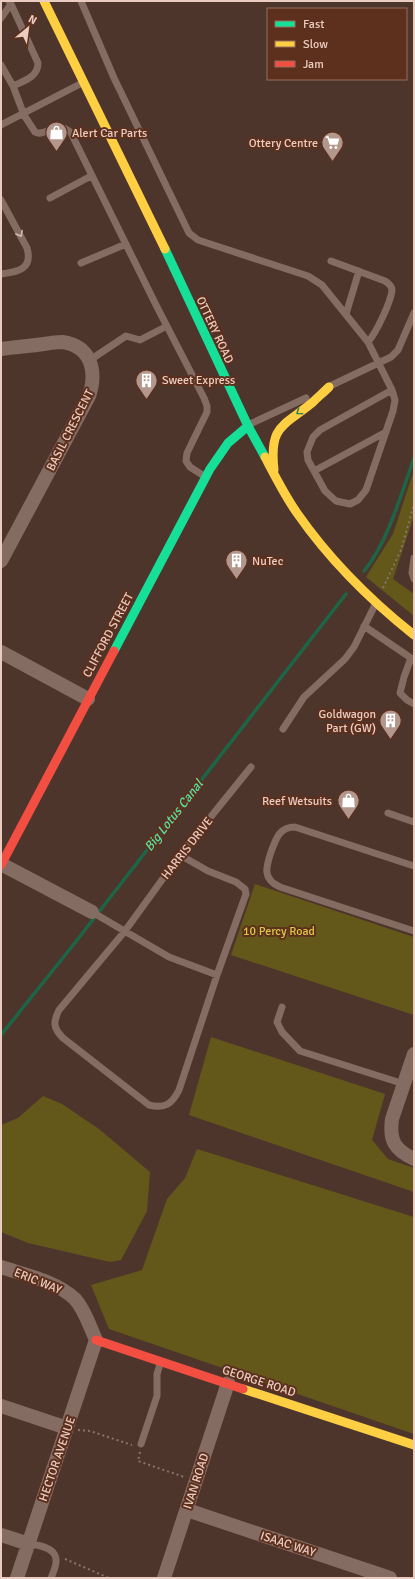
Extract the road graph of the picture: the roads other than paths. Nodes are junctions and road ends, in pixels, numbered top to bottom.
1 (44, 1) edge
2 (81, 1) edge
3 (10, 2) edge
4 (1, 18) edge
5 (1, 65) edge
6 (83, 82) junction
7 (13, 86) junction
8 (24, 115) junction
9 (1, 126) edge
10 (91, 176) junction
11 (50, 198) dead end
12 (1, 200) edge
13 (126, 244) junction
14 (331, 260) dead end
15 (81, 264) dead end
16 (359, 271) junction
17 (1, 274) edge
18 (346, 314) junction
19 (414, 314) edge
20 (167, 326) junction
21 (368, 342) junction
22 (1, 349) edge
23 (90, 360) junction
24 (379, 362) junction
25 (329, 387) junction
26 (392, 390) junction
27 (248, 426) junction
28 (386, 432) junction
29 (314, 471) junction
30 (274, 476) junction
31 (205, 477) junction
32 (414, 558) edge
33 (1, 562) edge
34 (414, 579) edge
35 (376, 603) junction
36 (364, 626) junction
37 (414, 635) edge
38 (1, 652) edge
39 (413, 659) edge
40 (88, 699) junction
41 (414, 704) edge
42 (284, 729) dead end
43 (251, 767) dead end
44 (388, 813) dead end
45 (414, 822) edge
46 (180, 856) junction
47 (1, 864) edge
48 (414, 866) edge
49 (92, 912) joint
50 (125, 931) junction
51 (414, 931) edge
52 (217, 975) junction
53 (282, 1007) dead end
54 (414, 1054) edge
55 (404, 1084) junction
56 (414, 1159) edge
57 (1, 1267) edge
58 (96, 1340) junction
59 (161, 1361) junction
60 (228, 1383) junction
61 (1, 1406) edge
62 (67, 1428) junction
63 (141, 1444) road end
64 (414, 1445) edge
65 (186, 1510) junction
66 (1, 1534) edge
67 (28, 1544) junction
68 (17, 1578) edge
69 (51, 1578) edge
70 (164, 1578) edge
71 (390, 1578) edge

1 - 6 street, OTTERY ROAD
2 - 18 lane
3 - 4 lane
3 - 7 lane
5 - 7 lane
6 - 8 lane
6 - 27 street, OTTERY ROAD
7 - 8 lane
8 - 9 lane
8 - 10 lane
10 - 11 lane
10 - 13 lane
12 -> 17 lane
13 - 15 lane
13 - 20 lane
14 - 16 lane
16 - 18 lane
16 - 21 lane
18 - 21 lane
19 - 24 lane
20 - 23 lane
20 - 31 lane
21 - 24 lane
22 - 23 street
23 - 33 street, BASIL CRESCENT
24 - 25 lane
24 - 26 lane
25 - 27 lane
25 -> 30 street
26 - 28 lane
26 - 29 lane
27 - 30 street, OTTERY ROAD
27 - 31 street, CLIFFORD STREET
28 - 29 lane
28 - 29 lane
30 - 35 street, OTTERY ROAD
31 - 40 street, CLIFFORD STREET
32 - 34 lane
35 - 36 lane
35 - 37 street, OTTERY ROAD
36 - 39 lane
36 - 42 lane
38 - 40 street
39 - 41 lane
40 - 47 street, CLIFFORD STREET
43 - 46 lane, HARRIS DRIVE
44 - 45 lane
46 - 50 lane, HARRIS DRIVE
46 - 52 lane
47 - 49 street
48 - 51 lane
49 - 50 lane
50 - 52 lane
50 - 52 lane, HARRIS DRIVE
53 - 55 lane
54 - 55 street
55 - 56 street
57 - 58 street, ERIC WAY
58 - 59 street, GEORGE ROAD
58 - 62 street, HECTOR AVENUE
59 - 60 street, GEORGE ROAD
59 - 63 lane
60 - 64 street, GEORGE ROAD
60 - 65 street, IVAN ROAD
61 - 62 street
62 - 67 street, HECTOR AVENUE
65 - 70 street, IVAN ROAD
65 - 71 street, ISAAC WAY
66 - 67 street
67 - 68 street, HECTOR AVENUE
67 - 69 lane

